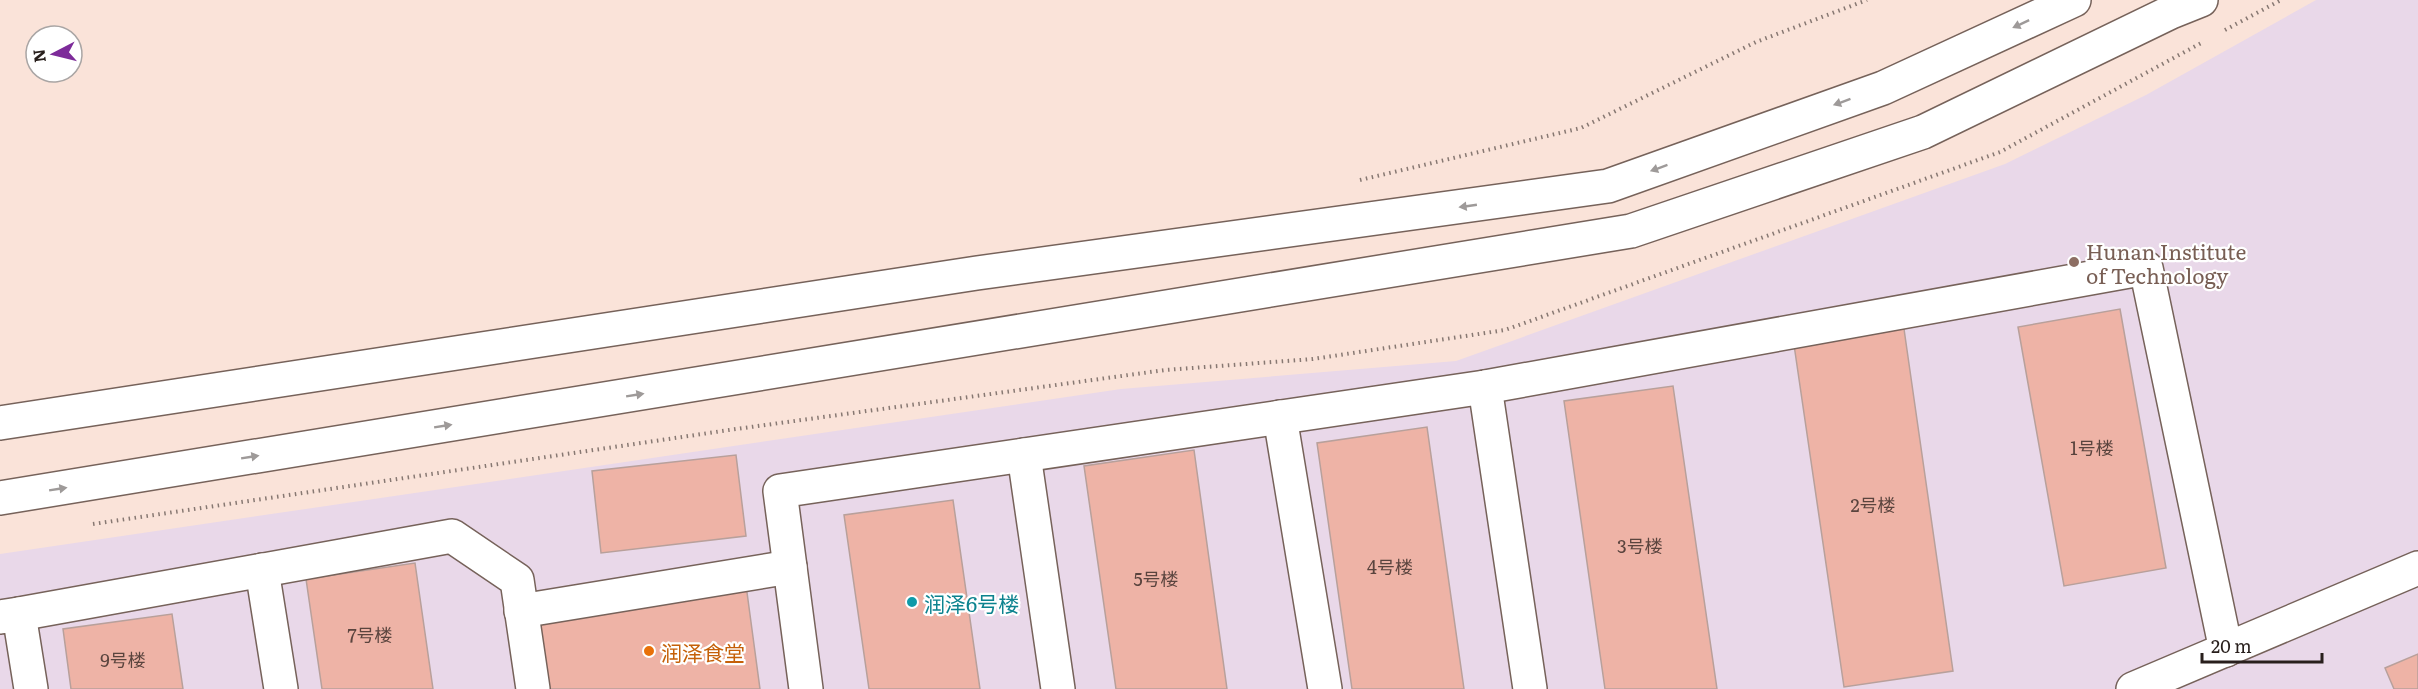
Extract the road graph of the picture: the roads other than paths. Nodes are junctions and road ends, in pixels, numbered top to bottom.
1 (2074, 0) edge
2 (2201, 0) edge
3 (1485, 387) junction
4 (1280, 417) junction
5 (0, 423) edge
6 (1024, 454) junction
7 (0, 498) edge
8 (790, 567) junction
9 (2418, 568) edge
10 (262, 570) junction
11 (521, 611) junction
12 (10, 616) edge
13 (2226, 650) junction
14 (31, 689) edge
15 (281, 689) edge
16 (533, 689) edge
17 (806, 689) edge
18 (1058, 689) edge
19 (1325, 689) edge
20 (1530, 689) edge
21 (2133, 689) edge

1 -> 5 street
7 -> 2 street
3 - 4 street
3 - 13 street
3 - 20 street
4 - 6 street
4 - 19 street
6 - 8 street
6 - 18 street
8 - 11 street
8 - 17 street
9 - 13 street
10 - 11 street
10 - 12 street
10 - 15 street
11 - 16 street
12 - 14 street
13 - 21 street

